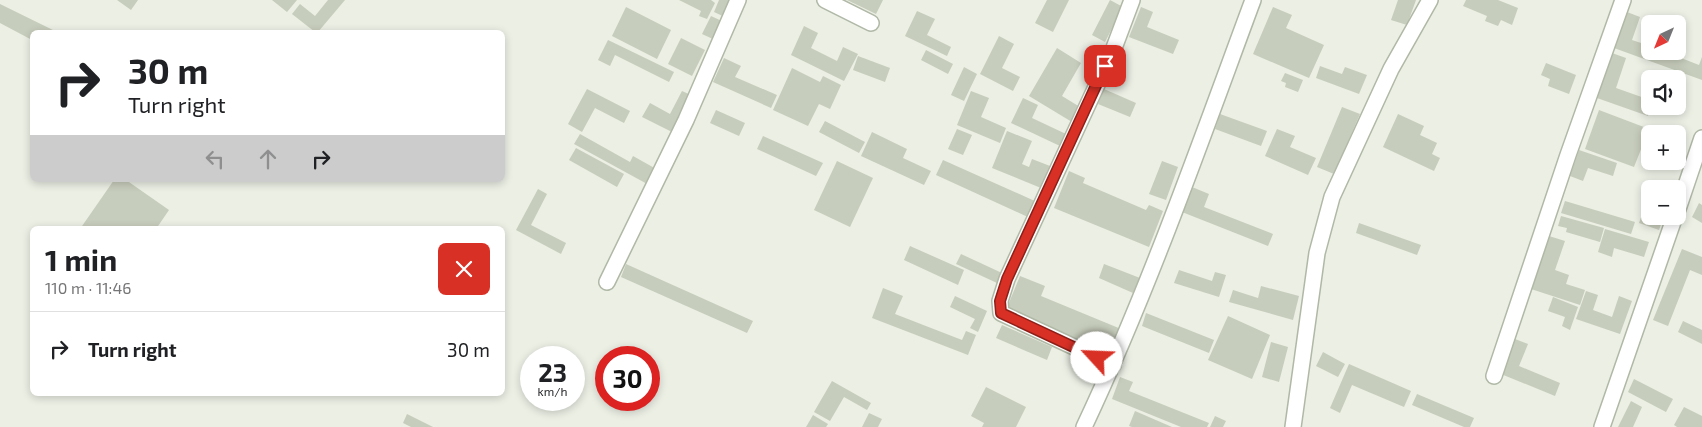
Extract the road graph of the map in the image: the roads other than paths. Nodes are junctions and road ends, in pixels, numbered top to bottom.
1 (738, 0) edge
2 (825, 0) edge
3 (1132, 0) edge
4 (1253, 0) edge
5 (1430, 0) edge
6 (1623, 0) edge
7 (871, 23) dead end
8 (1702, 138) edge
9 (1686, 185) edge
10 (1672, 225) edge
11 (607, 282) dead end
12 (1113, 365) junction
13 (1494, 376) dead end
14 (1084, 427) edge
15 (1293, 427) edge
16 (1602, 427) edge

1 - 11 street
2 - 7 street
3 - 12 street
4 - 12 street
5 - 15 street
6 - 13 street
8 - 9 street
10 - 16 street
12 - 14 street

